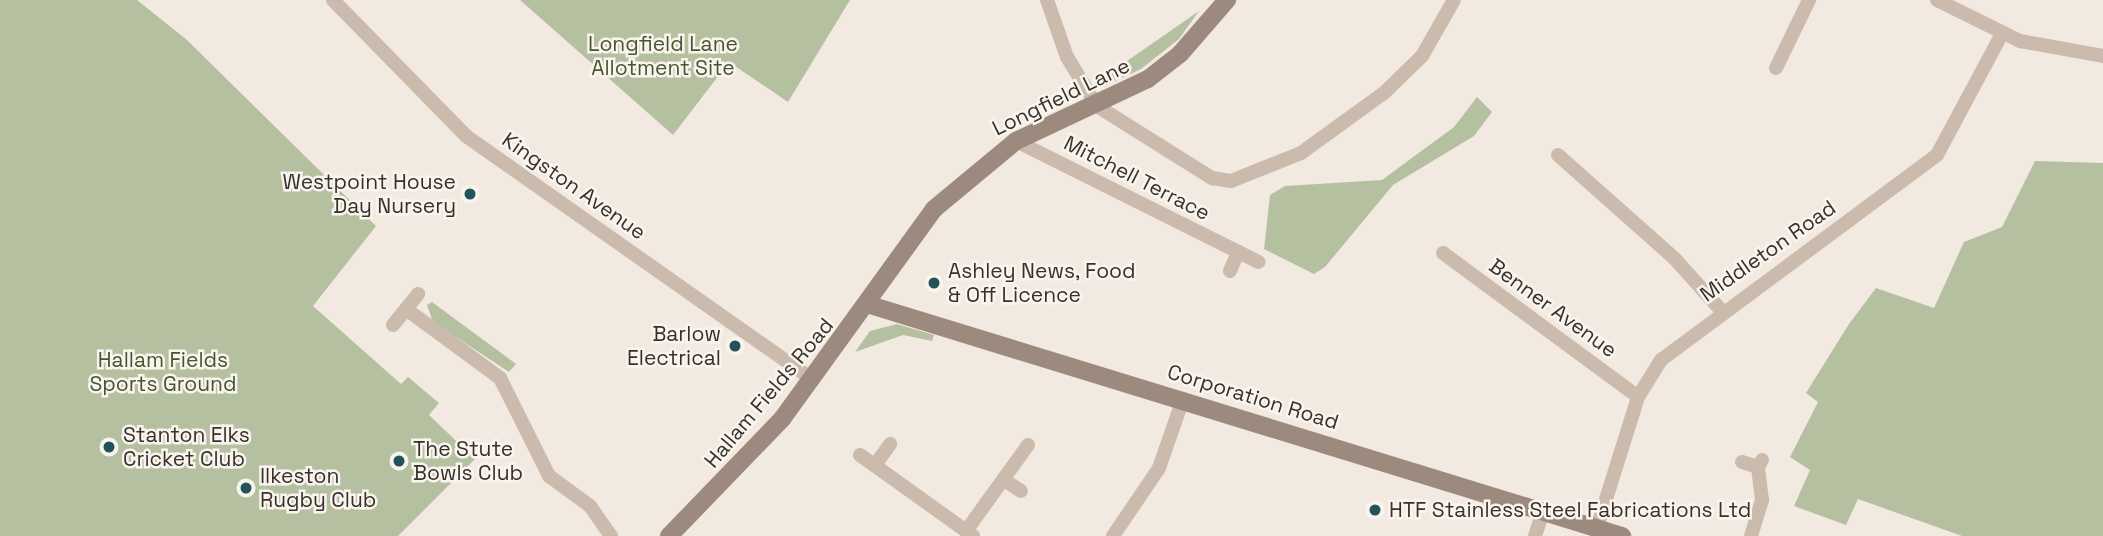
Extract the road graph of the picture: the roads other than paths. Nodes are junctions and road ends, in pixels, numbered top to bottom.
1 (333, 0) edge
2 (1047, 0) edge
3 (1227, 0) edge
4 (1454, 0) edge
5 (1809, 0) edge
6 (1937, 0) edge
7 (2003, 34) junction
8 (2103, 56) edge
9 (1776, 68) dead end
10 (1097, 106) junction
11 (1016, 141) junction
12 (1558, 155) dead end
13 (1238, 252) junction
14 (1443, 253) dead end
15 (1259, 262) dead end
16 (1230, 271) dead end
17 (418, 295) dead end
18 (870, 305) junction
19 (406, 309) junction
20 (1721, 310) junction
21 (393, 325) dead end
22 (813, 380) junction
23 (1638, 397) junction
24 (1183, 399) junction
25 (890, 444) dead end
26 (1028, 445) dead end
27 (860, 455) dead end
28 (1742, 462) dead end
29 (875, 466) junction
30 (1004, 480) junction
31 (1021, 491) dead end
32 (1542, 512) junction
33 (1597, 528) junction
34 (969, 533) edge
35 (611, 536) edge
36 (669, 536) edge
37 (1113, 536) edge
38 (1535, 536) edge
39 (1622, 536) edge
40 (1751, 536) edge

1 - 22 street, Kingston Avenue
2 - 10 street
3 - 10 street, Longfield Lane
4 - 10 street
5 - 9 street
6 - 7 street
7 - 8 street
7 - 20 street, Middleton Road
10 - 11 street, Longfield Lane
11 - 13 street, Mitchell Terrace
11 - 18 street, Longfield Lane
12 - 20 street
13 - 15 street, Mitchell Terrace
13 - 16 street
14 - 23 street, Benner Avenue
17 - 19 street
18 - 22 street, Hallam Fields Road
18 - 24 street, Corporation Road
19 - 21 street
19 - 35 street
20 - 23 street, Middleton Road
22 - 36 street, Hallam Fields Road
23 - 33 street, Middleton Road
24 - 32 street, Corporation Road
24 - 37 street
25 - 29 street
26 - 30 street
27 - 29 street
28 - 40 street
29 - 34 street
30 - 31 street
30 - 34 street
32 - 33 street, Corporation Road
32 - 38 street
33 - 39 street, Corporation Road

